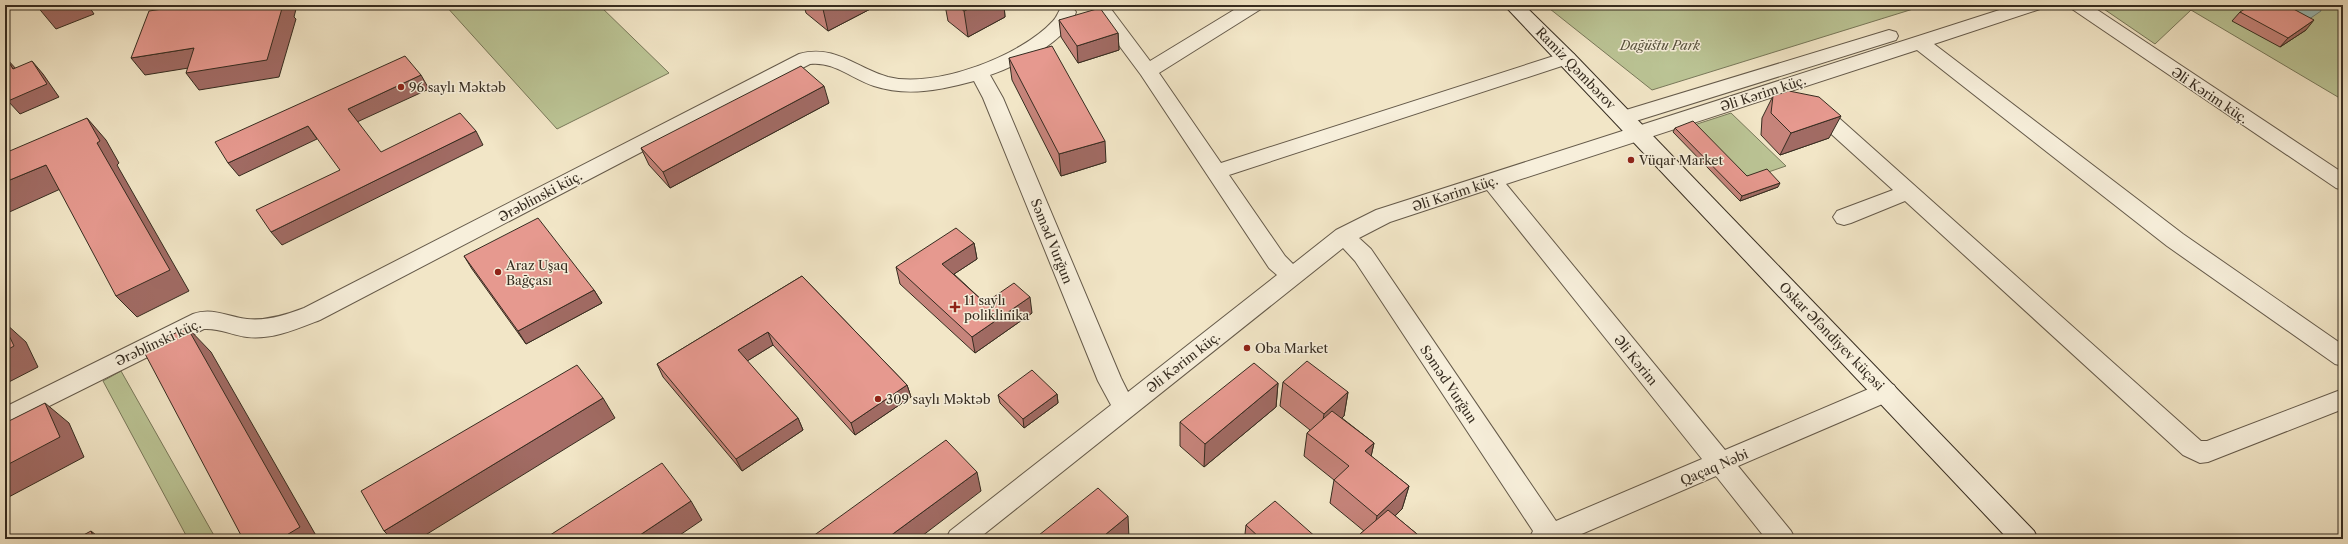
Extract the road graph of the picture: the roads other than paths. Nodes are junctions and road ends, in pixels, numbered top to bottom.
1 (1090, 5) edge
2 (1098, 5) edge
3 (1255, 5) edge
4 (1513, 5) edge
5 (1990, 5) edge
6 (2034, 5) edge
7 (2078, 5) edge
8 (1065, 8) edge
9 (1918, 42) junction
10 (1567, 58) junction
11 (1148, 71) junction
12 (980, 74) junction
13 (1789, 84) junction
14 (1630, 126) junction
15 (1215, 172) junction
16 (1491, 180) junction
17 (2343, 183) edge
18 (1908, 192) junction
19 (1844, 217) dead end
20 (1344, 236) junction
21 (1292, 276) junction
22 (2343, 358) edge
23 (1886, 392) junction
24 (2343, 399) edge
25 (1125, 408) junction
26 (5, 418) edge
27 (1720, 465) junction
28 (1546, 537) edge
29 (959, 539) edge
30 (1782, 539) edge
31 (2025, 539) edge

1 - 8 street
2 - 11 street
3 - 11 street
4 - 10 street, Ramiz Qəmbərov
5 - 14 street
6 - 9 street, Əli Kərim küç.
7 - 17 street, Əli Kərim küç.
8 - 12 street, Ərəblinski küç.
9 - 13 street, Əli Kərim küç.
9 - 22 street
10 - 14 street, Ramiz Qəmbərov
10 - 15 street
11 - 15 street
12 - 25 street, Səməd Vurğun
12 - 26 street, Ərəblinski küç.
13 - 14 street, Əli Kərim küç.
13 - 18 street
14 - 16 street, Əli Kərim küç.
14 - 23 street, Oskar Əfəndiyev küçəsi
15 - 21 street
16 - 20 street, Əli Kərim küç.
16 - 27 street, Əli Kərim
18 - 19 street
18 - 24 street
20 - 21 street, Əli Kərim küç.
20 - 28 street, Səməd Vurğun
21 - 25 street, Əli Kərim küç.
23 - 27 street, Qaçaq Nəbi
23 - 31 street, Oskar Əfəndiyev küçəsi
25 - 29 street, Əli Kərim küç.
27 - 28 street, Qaçaq Nəbi
27 - 30 street, Əli Kərim

